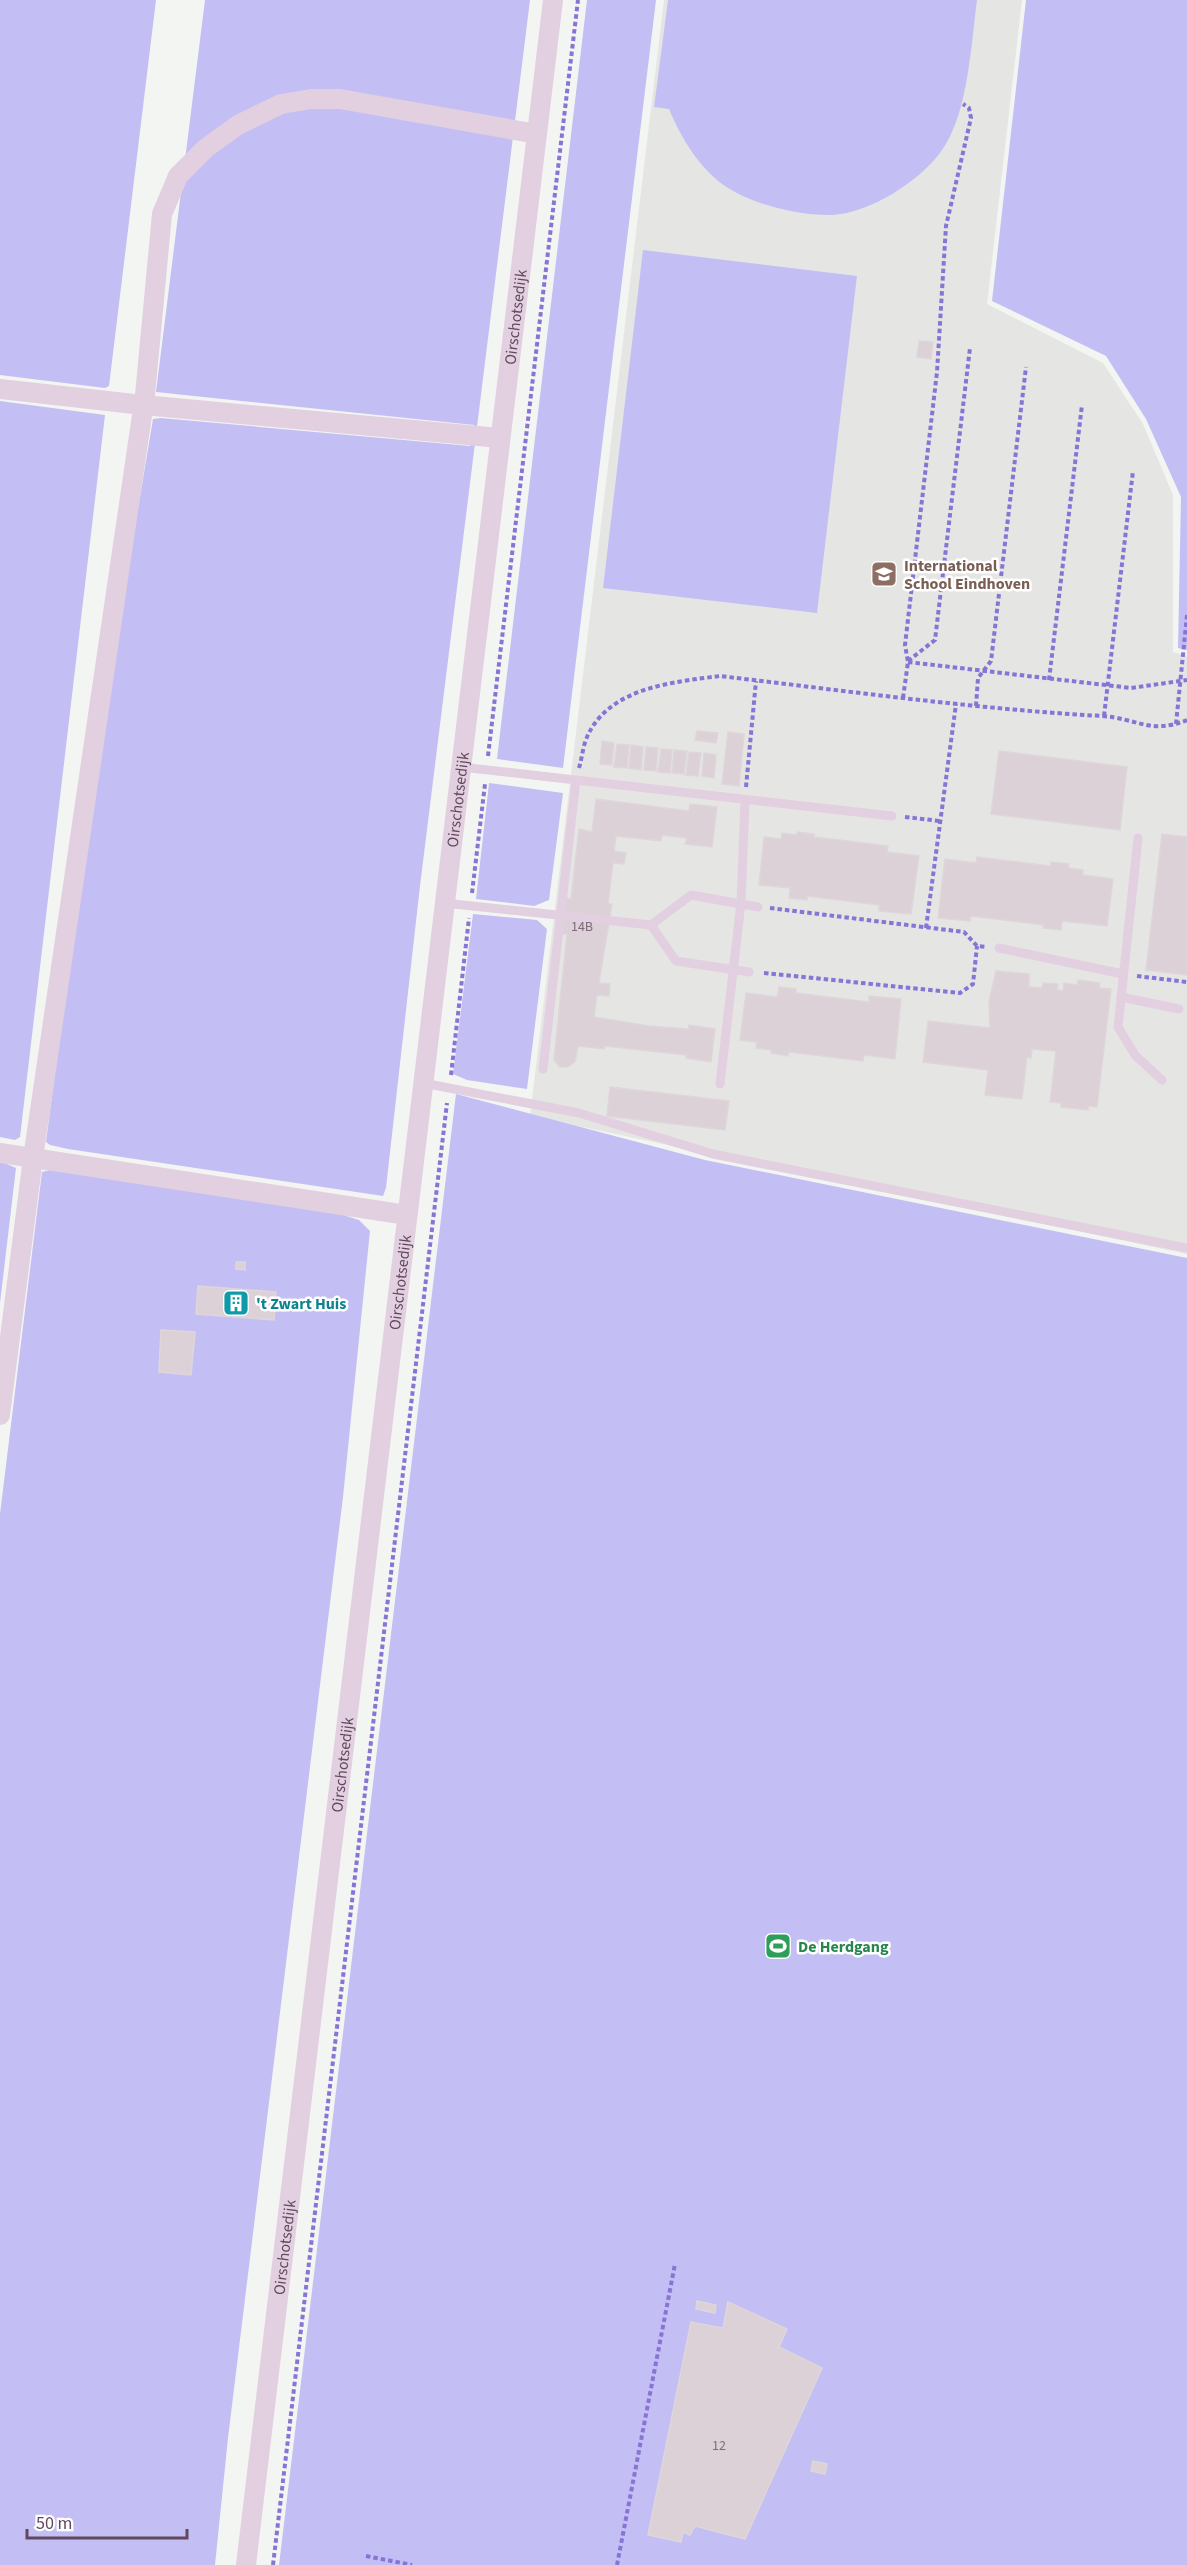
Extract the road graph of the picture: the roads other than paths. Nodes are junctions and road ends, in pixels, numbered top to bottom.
1 (553, 0) edge
2 (537, 134) junction
3 (0, 389) edge
4 (143, 405) junction
5 (500, 438) junction
6 (461, 767) junction
7 (576, 780) junction
8 (745, 800) junction
9 (892, 816) road end
10 (1138, 838) dead end
11 (444, 903) junction
12 (741, 903) junction
13 (758, 907) road end
14 (561, 915) junction
15 (651, 925) junction
16 (999, 948) road end
17 (735, 969) junction
18 (749, 972) road end
19 (1124, 974) junction
20 (1121, 997) junction
21 (1179, 1009) dead end
22 (543, 1069) dead end
23 (1162, 1080) dead end
24 (423, 1083) junction
25 (720, 1084) dead end
26 (0, 1153) edge
27 (33, 1158) junction
28 (407, 1215) junction
29 (1187, 1248) edge
30 (0, 1415) edge
31 (246, 2565) edge

1 - 2 street, Oirschotsedijk
2 - 4 street
2 - 5 street, Oirschotsedijk
3 - 4 street
4 - 5 street
4 - 27 street
5 - 6 street, Oirschotsedijk
6 - 7 lane
6 - 11 street, Oirschotsedijk
7 - 8 lane
7 - 14 lane
8 - 9 lane
8 - 12 lane
10 - 19 lane
11 - 14 lane
11 - 24 street, Oirschotsedijk
12 - 13 lane
12 - 15 lane
12 - 17 lane
14 - 15 lane
14 - 22 lane
15 - 17 lane
16 - 19 lane
17 - 18 lane
17 - 25 lane
19 - 20 lane
20 - 21 lane
20 - 23 lane
24 - 28 street, Oirschotsedijk
24 - 29 lane
26 - 27 street
27 - 28 street
27 - 30 street
28 - 31 street, Oirschotsedijk

